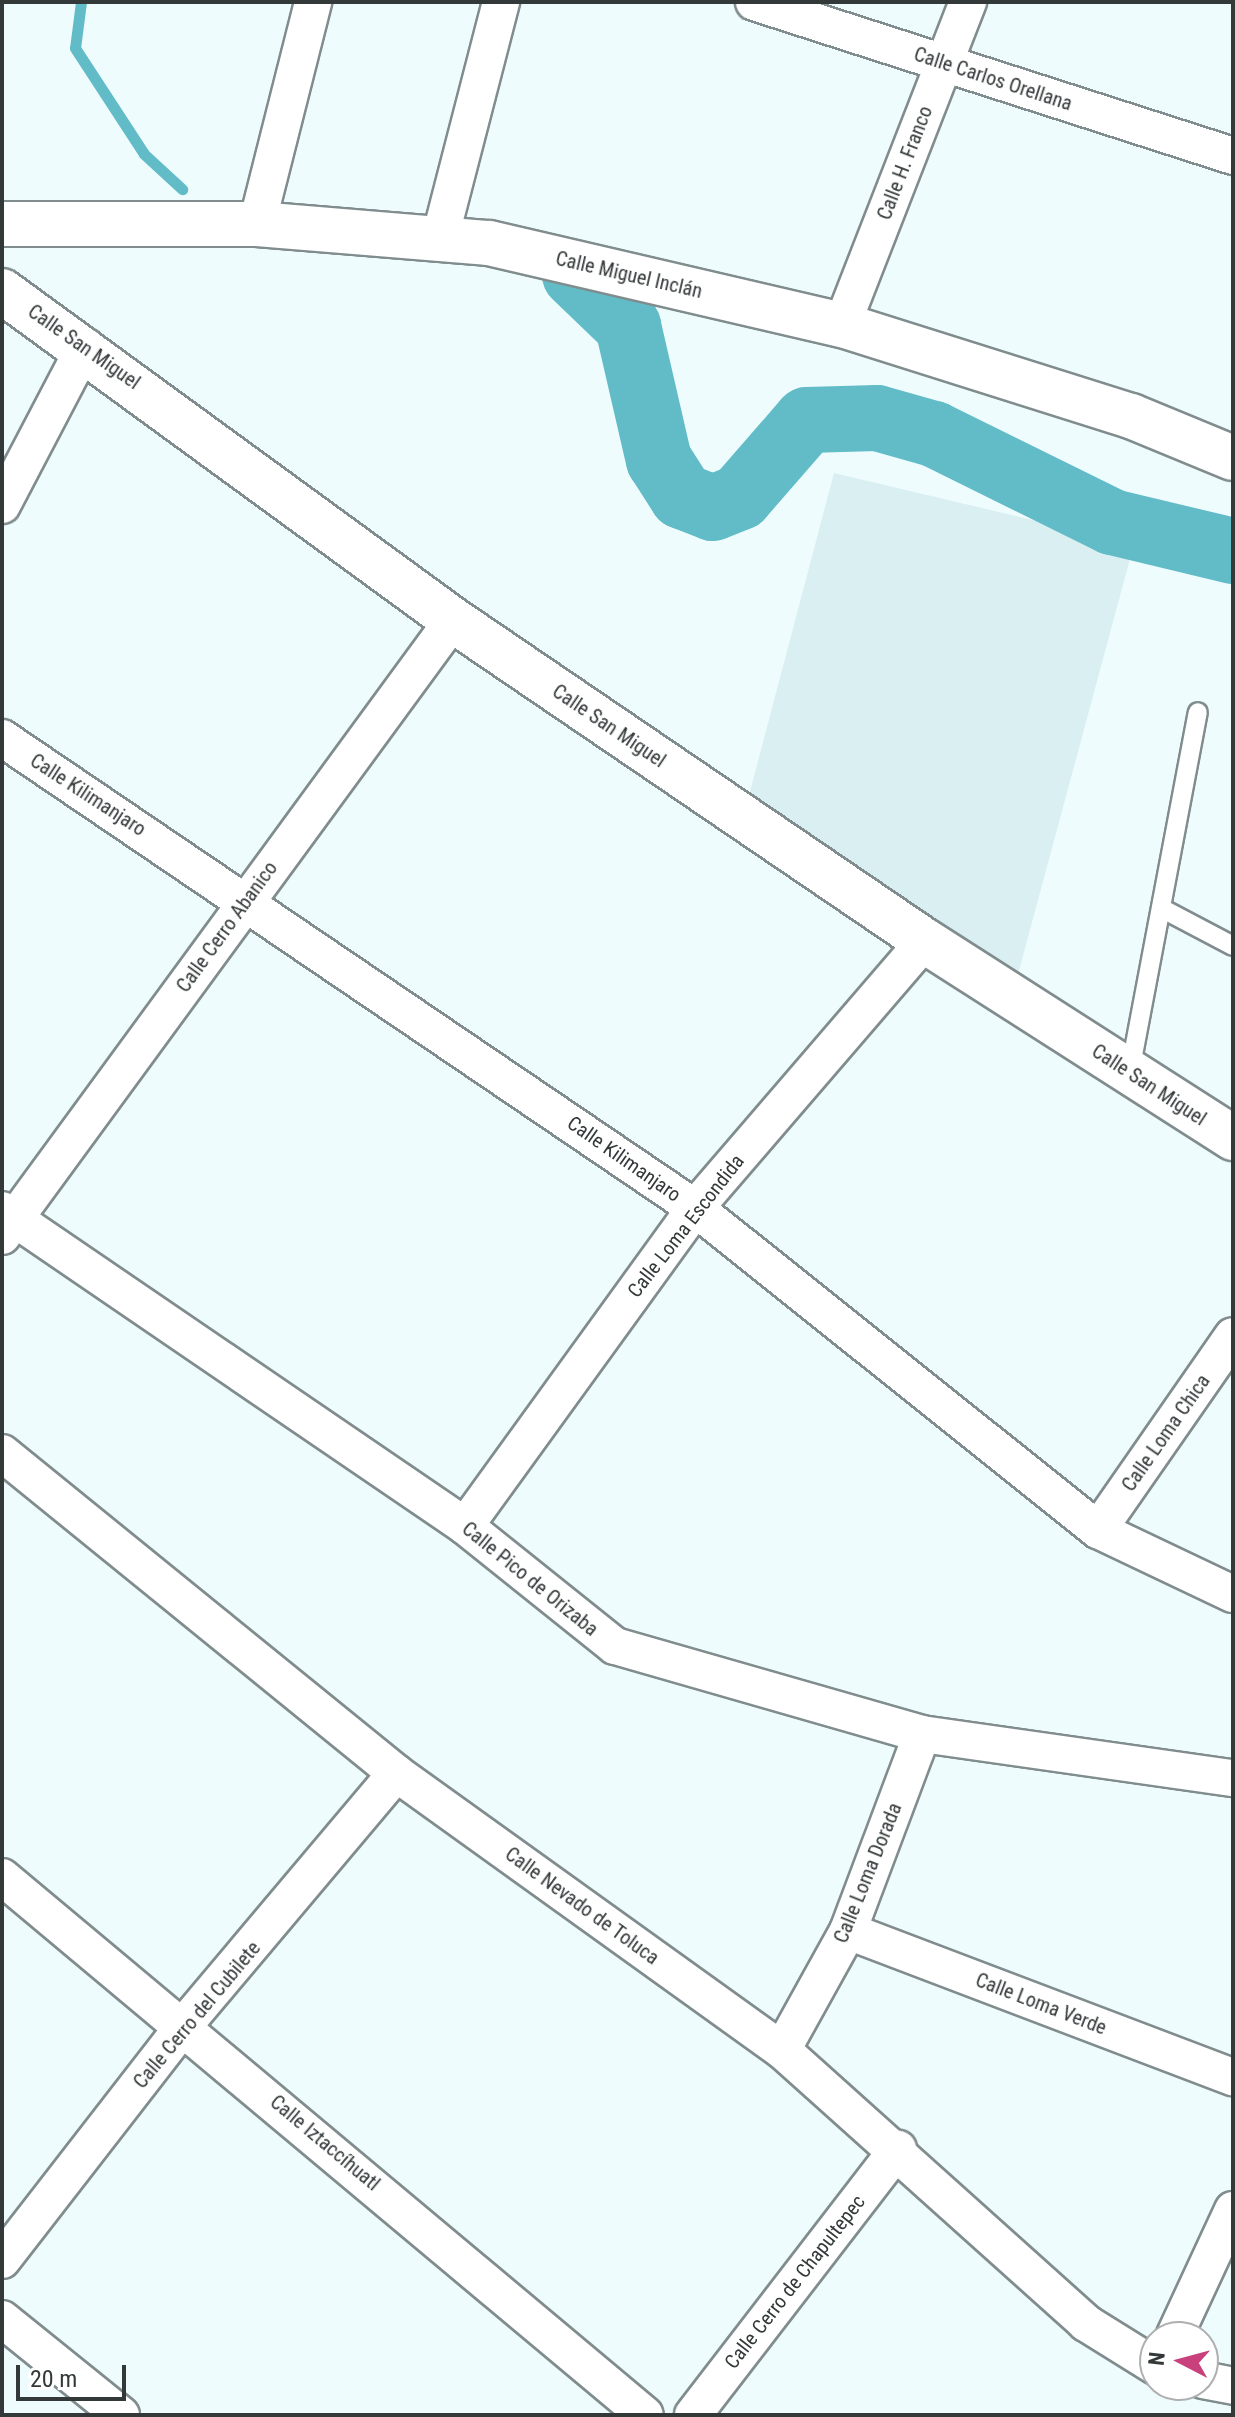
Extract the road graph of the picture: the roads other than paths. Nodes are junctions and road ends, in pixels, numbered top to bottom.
1 (313, 2) edge
2 (501, 2) edge
3 (754, 2) edge
4 (968, 2) edge
5 (943, 63) junction
6 (1233, 156) edge
7 (2, 224) edge
8 (257, 224) junction
9 (440, 238) junction
10 (2, 291) edge
11 (842, 325) junction
12 (85, 346) junction
13 (1233, 458) edge
14 (2, 505) edge
15 (453, 620) junction
16 (1198, 712) dead end
17 (2, 738) edge
18 (247, 900) junction
19 (1161, 908) junction
20 (925, 941) junction
21 (1233, 946) edge
22 (1130, 1072) junction
23 (1233, 1138) edge
24 (695, 1208) junction
25 (6, 1221) edge
26 (1233, 1336) edge
27 (2, 1453) edge
28 (465, 1526) junction
29 (1098, 1530) junction
30 (1233, 1594) edge
31 (922, 1734) junction
32 (396, 1773) junction
33 (1233, 1778) edge
34 (2, 1877) edge
35 (848, 1931) junction
36 (185, 2024) junction
37 (782, 2050) junction
38 (1233, 2077) edge
39 (898, 2149) junction
40 (1233, 2210) edge
41 (2, 2260) edge
42 (2, 2319) edge
43 (1181, 2321) edge
44 (1139, 2356) edge
45 (121, 2415) edge
46 (645, 2415) edge
47 (693, 2415) edge

1 - 8 street
2 - 9 street
3 - 5 street, Calle Carlos Orellana
4 - 5 street, Calle H. Franco
5 - 6 street, Calle Carlos Orellana
5 - 11 street, Calle H. Franco
7 - 8 street, Calle Miguel Inclán
8 - 9 street, Calle Miguel Inclán
9 - 11 street, Calle Miguel Inclán
10 - 12 street, Calle San Miguel
11 - 13 street, Calle Miguel Inclán
12 - 14 street
12 - 15 street, Calle San Miguel
15 - 18 street, Calle Cerro Abanico
15 - 20 street, Calle San Miguel
16 - 19 lane
17 - 18 street, Calle Kilimanjaro
18 - 24 street, Calle Kilimanjaro
18 - 25 street, Calle Cerro Abanico
19 - 21 lane
19 - 22 lane
20 - 22 street, Calle San Miguel
20 - 24 street, Calle Loma Escondida
22 - 23 street, Calle San Miguel
24 - 28 street, Calle Loma Escondida
24 - 29 street, Calle Kilimanjaro
25 - 28 street, Calle Pico de Orizaba
26 - 29 street, Calle Loma Chica
27 - 32 street, Calle Nevado de Toluca
28 - 31 street, Calle Pico de Orizaba
29 - 30 street, Calle Kilimanjaro
31 - 33 street, Calle Pico de Orizaba
31 - 35 street, Calle Loma Dorada
32 - 36 street, Calle Cerro del Cubilete
32 - 37 street, Calle Nevado de Toluca
34 - 36 street, Calle Iztaccíhuatl
35 - 37 street, Calle Loma Dorada
35 - 38 street, Calle Loma Verde
36 - 41 street, Calle Cerro del Cubilete
36 - 46 street, Calle Iztaccíhuatl
37 - 39 street, Calle Nevado de Toluca
39 - 44 street, Calle Nevado de Toluca
39 - 47 street, Calle Cerro de Chapultepec
40 - 43 street
42 - 45 street

